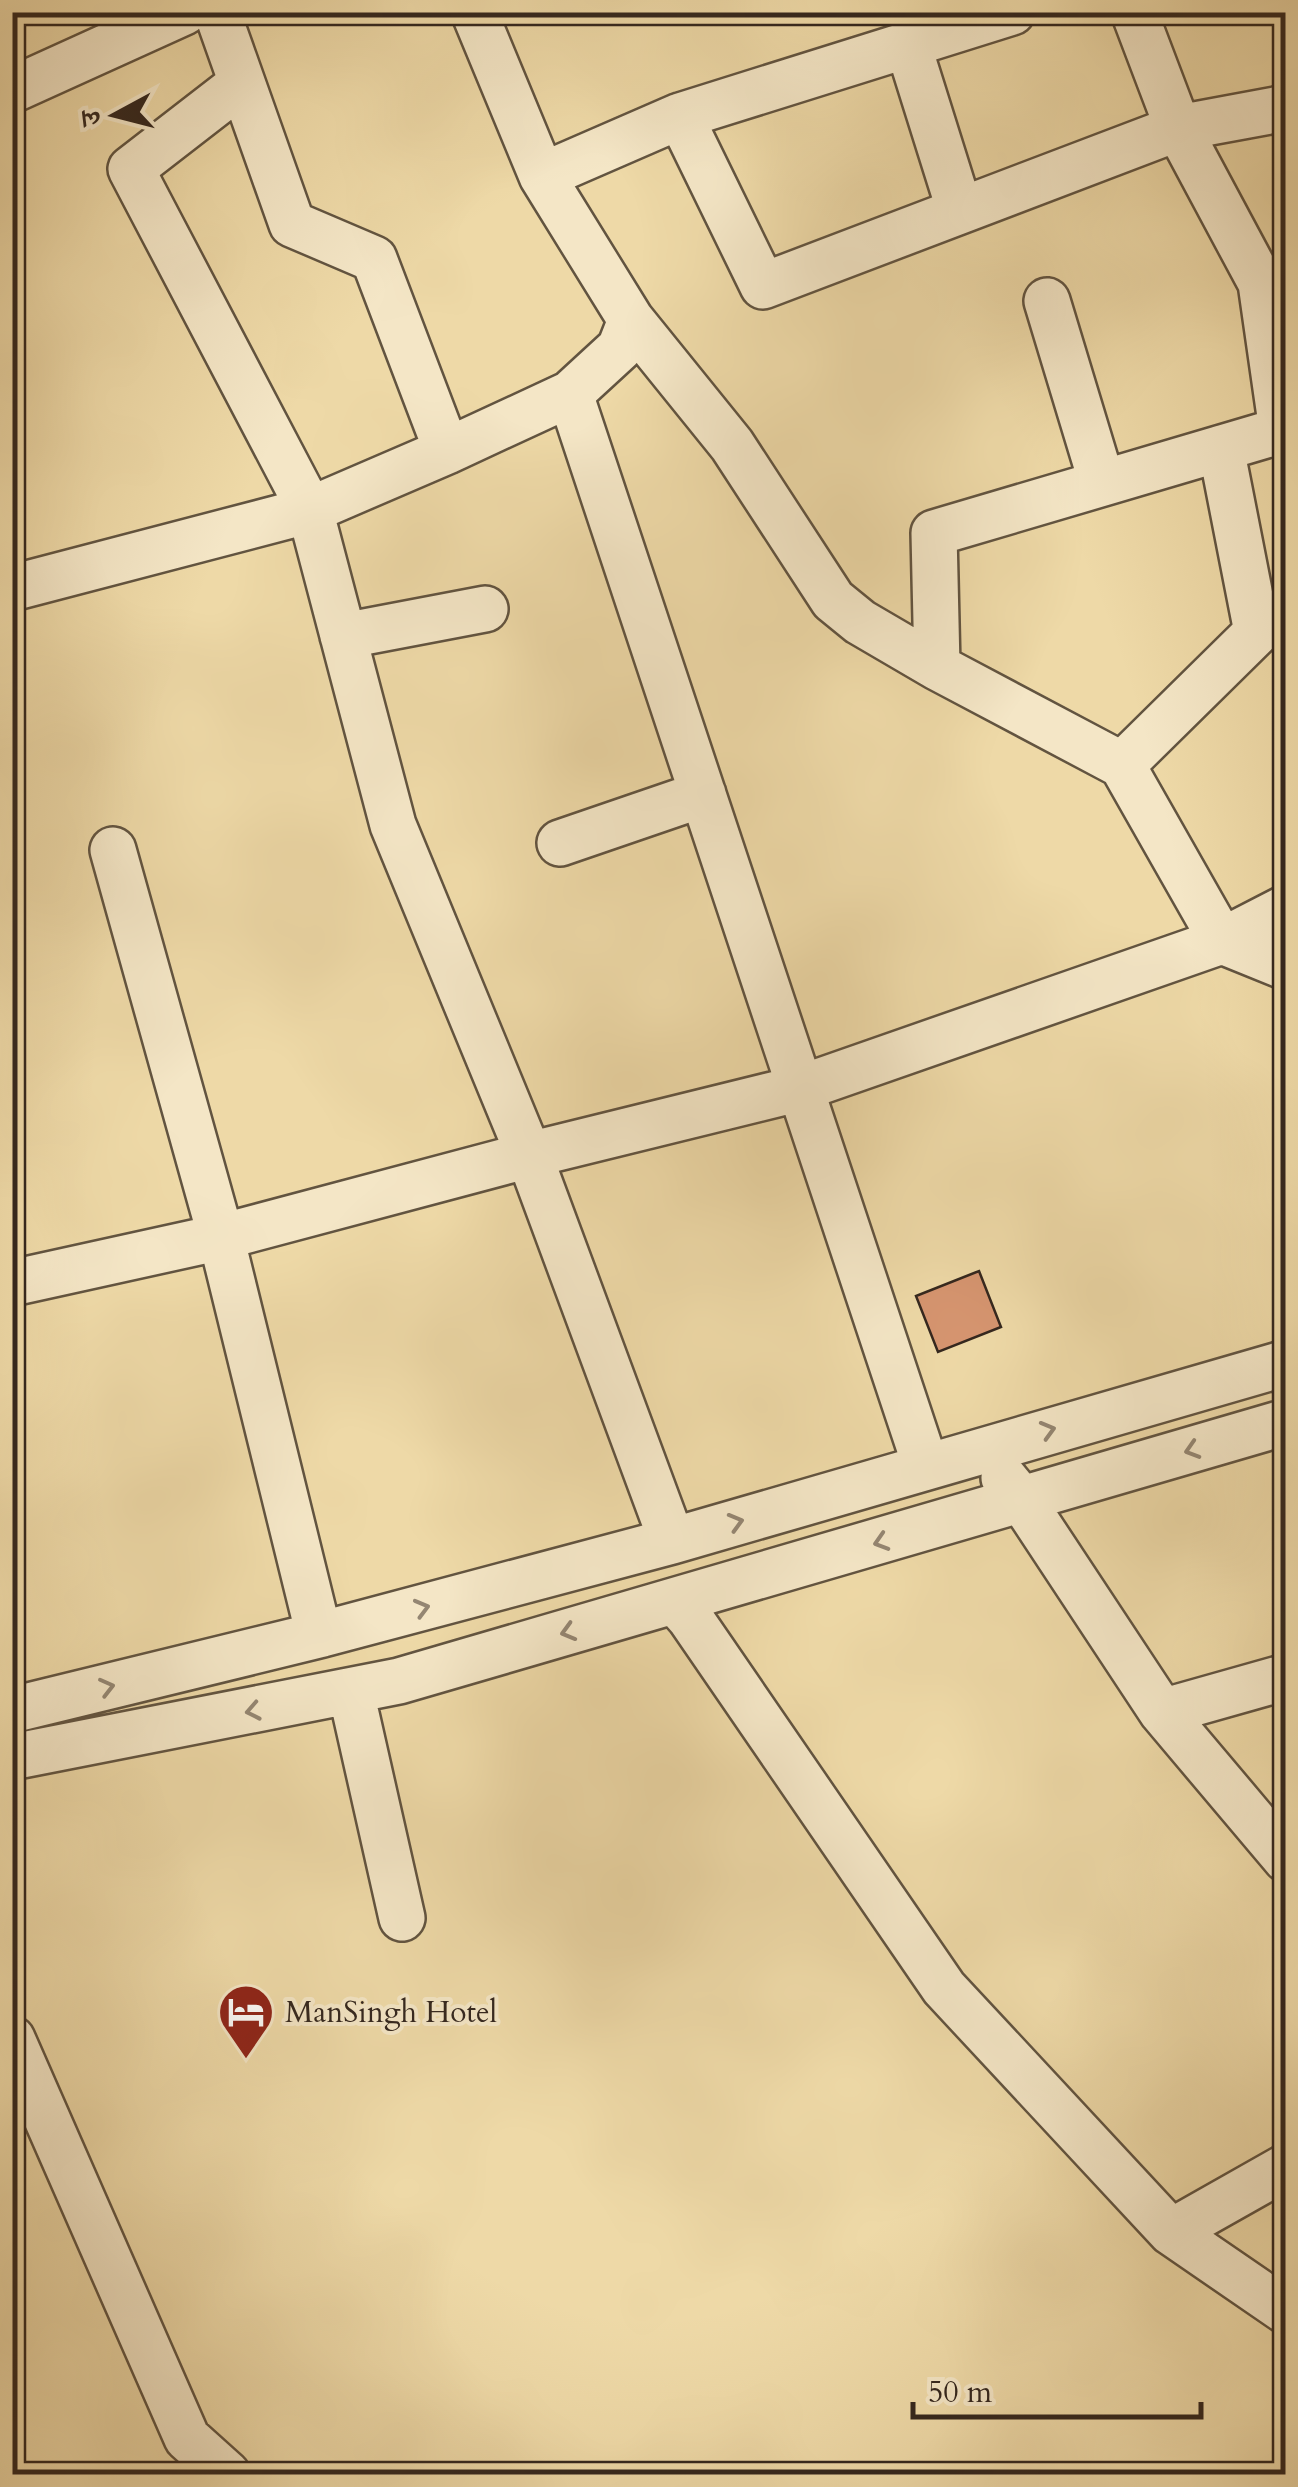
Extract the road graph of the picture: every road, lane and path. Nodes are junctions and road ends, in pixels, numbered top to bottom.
1 (184, 12) edge
2 (217, 12) edge
3 (474, 12) edge
4 (1012, 12) edge
5 (1134, 12) edge
6 (908, 45) junction
7 (242, 83) junction
8 (12, 90) edge
9 (1286, 108) edge
10 (680, 116) junction
11 (1178, 128) junction
12 (542, 176) junction
13 (960, 211) junction
14 (1047, 302) dead end
15 (618, 344) junction
16 (570, 394) junction
17 (1284, 430) edge
18 (1221, 448) junction
19 (447, 451) junction
20 (1102, 483) junction
21 (310, 510) junction
22 (12, 588) edge
23 (485, 608) dead end
24 (343, 636) junction
25 (937, 667) junction
26 (1122, 766) junction
27 (703, 794) junction
28 (560, 843) dead end
29 (112, 850) dead end
30 (1286, 908) edge
31 (1222, 941) junction
32 (1286, 966) edge
33 (801, 1088) junction
34 (529, 1155) junction
35 (221, 1237) junction
36 (12, 1283) edge
37 (1286, 1362) edge
38 (1286, 1422) edge
39 (980, 1450) junction
40 (926, 1466) junction
41 (1022, 1500) junction
42 (672, 1542) junction
43 (675, 1602) junction
44 (319, 1635) junction
45 (1286, 1677) edge
46 (351, 1692) junction
47 (12, 1710) edge
48 (1162, 1712) junction
49 (12, 1757) edge
50 (1286, 1858) edge
51 (402, 1918) dead end
52 (12, 2039) edge
53 (1286, 2167) edge
54 (1171, 2232) junction
55 (1286, 2311) edge
56 (226, 2474) edge

1 - 8 street
2 - 7 street
3 - 12 street
4 - 6 street
5 - 11 street
6 - 10 street
6 - 13 street
7 - 19 street
7 - 21 street
9 - 11 street
10 - 12 street
10 - 13 street
11 - 13 street
11 - 17 street
12 - 15 street
14 - 20 street
15 - 16 street
15 - 25 street
16 - 19 street
16 - 27 street
17 - 18 street
18 - 20 street
18 - 26 street
19 - 21 street
20 - 25 street
21 - 22 street
21 - 24 street
23 - 24 street
24 - 34 street
25 - 26 street
26 - 31 street
27 - 28 street
27 - 33 street
29 - 35 street
30 - 31 street
31 - 32 street
31 - 33 street
33 - 34 street
33 - 40 street
34 - 35 street
34 - 42 street
35 - 36 street
35 - 44 street
39 -> 37 street
38 -> 41 street
39 - 40 street
39 - 41 street
42 -> 40 street
41 -> 43 street
41 - 48 street
44 -> 42 street
43 -> 46 street
43 - 54 street
47 -> 44 street
45 - 48 street
46 -> 49 street
46 - 51 street
48 - 50 street
52 - 56 street
53 - 54 street
54 - 55 street

